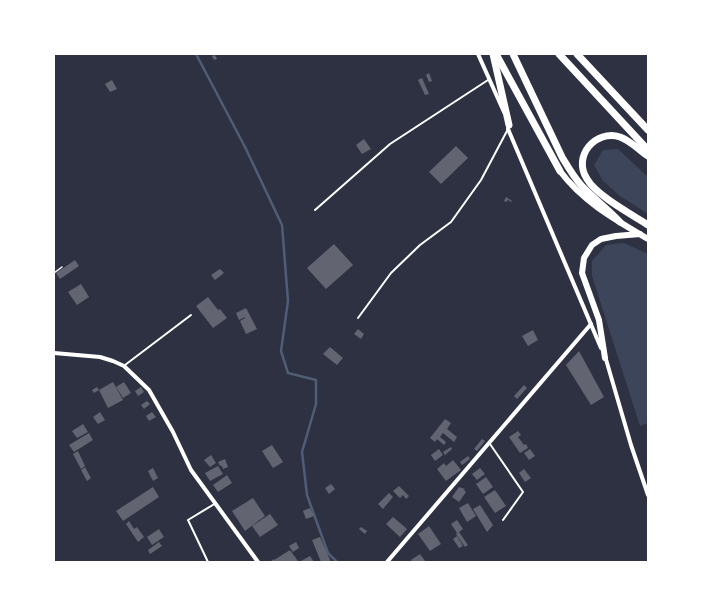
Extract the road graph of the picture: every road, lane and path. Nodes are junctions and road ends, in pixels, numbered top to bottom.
1 (478, 54) edge
2 (513, 54) edge
3 (559, 54) edge
4 (577, 54) edge
5 (495, 55) edge
6 (489, 79) junction
7 (508, 127) junction
8 (648, 130) edge
9 (648, 150) edge
10 (648, 156) edge
11 (560, 171) joint
12 (316, 210) dead end
13 (620, 222) junction
14 (648, 225) edge
15 (640, 234) junction
16 (648, 239) edge
17 (62, 267) dead end
18 (54, 273) edge
19 (191, 315) dead end
20 (358, 318) dead end
21 (591, 324) junction
22 (54, 353) edge
23 (606, 358) junction
24 (124, 366) junction
25 (490, 443) junction
26 (648, 495) edge
27 (216, 504) junction
28 (503, 520) dead end
29 (208, 562) edge
30 (258, 562) edge
31 (387, 562) edge

1 - 6 street
2 - 13 highway
3 - 9 highway
4 - 8 highway
5 - 7 highway
5 - 11 highway
6 - 7 street
6 - 12 lane
7 - 20 lane
7 - 21 street
10 - 14 highway
11 - 13 main road
13 - 15 main road
15 - 16 main road
15 - 23 main road
17 - 18 path
19 - 24 lane
21 - 23 street
21 - 25 street
22 - 24 street
23 - 26 street
24 - 27 street
25 - 28 lane
25 - 31 street
27 - 29 lane
27 - 30 street

